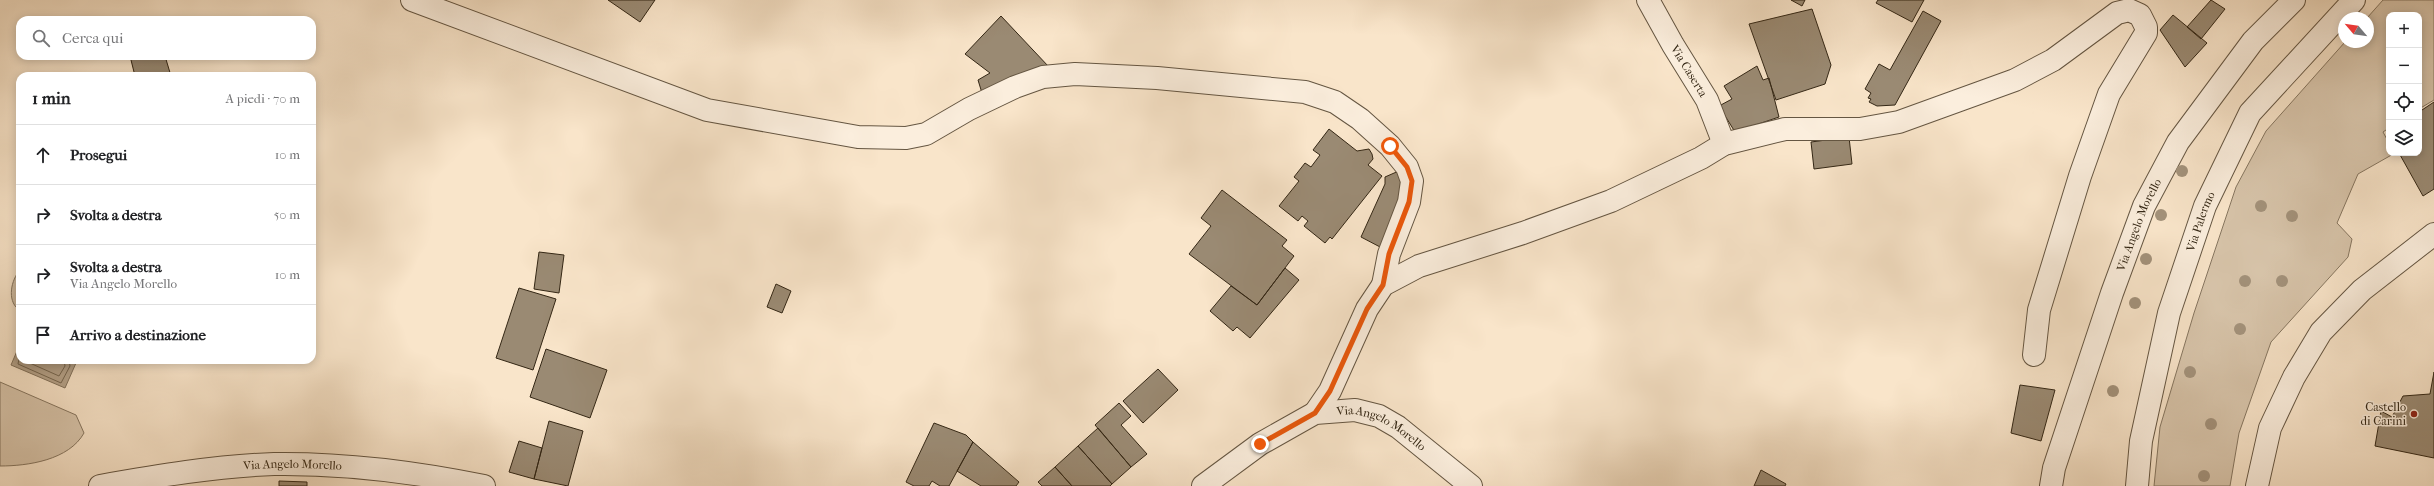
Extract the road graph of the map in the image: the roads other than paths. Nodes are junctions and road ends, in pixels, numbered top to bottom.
1 (412, 0) edge
2 (1648, 0) edge
3 (2354, 0) edge
4 (2291, 1) edge
5 (1724, 144) junction
6 (2434, 234) edge
7 (1383, 285) junction
8 (2034, 355) dead end
9 (1315, 413) junction
10 (100, 486) edge
11 (484, 486) edge
12 (1203, 486) edge
13 (1471, 486) edge
14 (2051, 486) edge
15 (2137, 486) edge
16 (2257, 486) edge

1 - 7 street
2 - 5 street, Via Caserta
3 - 15 street, Via Palermo
4 - 14 street, Via Angelo Morello
5 - 7 street
5 - 8 street
6 - 16 street
7 - 9 street
9 - 12 street, Via Angelo Morello
9 - 13 street, Via Angelo Morello
10 - 11 street, Via Angelo Morello

